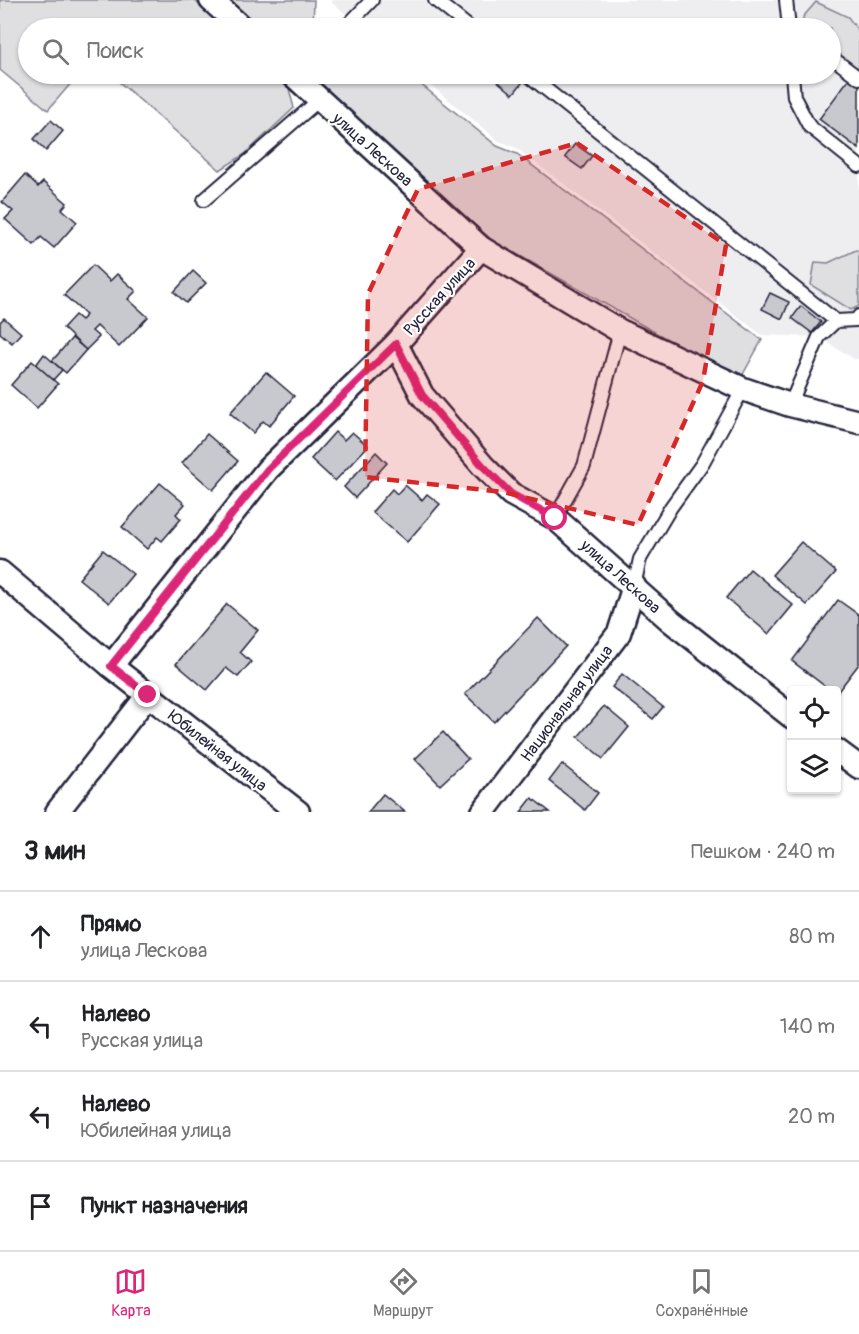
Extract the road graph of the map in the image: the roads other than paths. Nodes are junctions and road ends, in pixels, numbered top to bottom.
1 (211, 0) edge
2 (372, 0) edge
3 (435, 0) edge
4 (786, 0) edge
5 (231, 18) edge
6 (355, 18) edge
7 (458, 18) edge
8 (789, 18) edge
9 (841, 64) edge
10 (859, 78) edge
11 (304, 84) edge
12 (539, 84) edge
13 (793, 84) edge
14 (319, 100) junction
15 (859, 166) edge
16 (204, 200) dead end
17 (481, 248) junction
18 (859, 316) edge
19 (836, 321) junction
20 (620, 331) junction
21 (396, 344) junction
22 (743, 389) junction
23 (790, 405) junction
24 (859, 422) edge
25 (555, 518) junction
26 (0, 572) edge
27 (634, 586) junction
28 (111, 666) junction
29 (148, 695) junction
30 (787, 713) edge
31 (841, 753) edge
32 (859, 766) edge
33 (57, 812) edge
34 (298, 812) edge
35 (483, 812) edge

1 - 5 street
2 - 6 lane
3 - 7 lane
4 - 8 lane
9 - 10 lane
11 - 14 street, улица Лескова
12 - 19 lane
13 - 15 lane
14 - 16 lane
14 - 17 street, улица Лескова
17 - 20 street, улица Лескова
17 - 21 street, Русская улица
18 - 19 lane
19 - 23 lane
20 - 22 street, улица Лескова
20 - 25 lane
21 - 25 street, улица Лескова
21 - 28 street, Русская улица
22 - 23 street, улица Лескова
22 - 27 lane
23 - 24 street, улица Лескова
25 - 27 street, улица Лескова
26 - 28 street, Юбилейная улица
27 - 30 street, улица Лескова
27 - 35 street, Национальная улица
28 - 29 street, Юбилейная улица
29 - 33 street
29 - 34 street, Юбилейная улица
31 - 32 street

